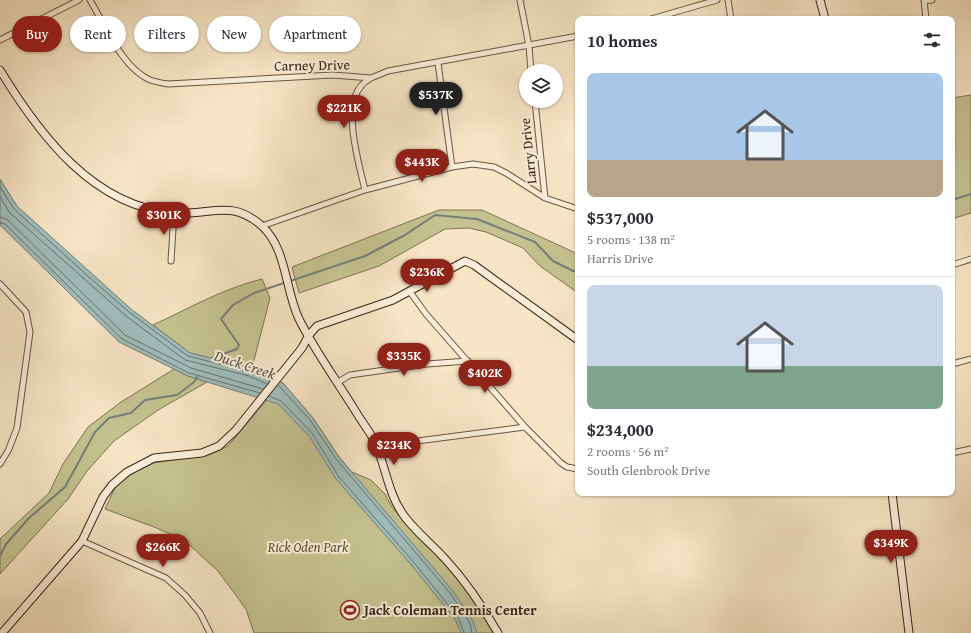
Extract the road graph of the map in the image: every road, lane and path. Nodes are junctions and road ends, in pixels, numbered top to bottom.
1 (79, 0) edge
2 (90, 0) edge
3 (520, 0) edge
4 (717, 0) edge
5 (728, 0) edge
6 (820, 0) edge
7 (924, 0) edge
8 (932, 0) edge
9 (662, 16) edge
10 (731, 16) edge
11 (824, 16) edge
12 (926, 16) edge
13 (575, 37) edge
14 (0, 40) edge
15 (529, 46) junction
16 (438, 63) junction
17 (530, 64) edge
18 (0, 70) edge
19 (371, 78) junction
20 (536, 108) edge
21 (452, 167) junction
22 (365, 190) junction
23 (545, 198) junction
24 (575, 208) edge
25 (174, 213) junction
26 (262, 226) junction
27 (971, 259) edge
28 (171, 261) dead end
29 (955, 263) edge
30 (0, 284) edge
31 (410, 292) junction
32 (309, 335) junction
33 (575, 338) edge
34 (971, 359) edge
35 (468, 361) junction
36 (955, 363) edge
37 (338, 382) junction
38 (525, 427) junction
39 (971, 449) edge
40 (379, 452) junction
41 (955, 452) edge
42 (0, 464) edge
43 (575, 468) edge
44 (892, 496) edge
45 (82, 541) junction
46 (3, 633) edge
47 (210, 633) edge
48 (498, 633) edge
49 (909, 633) edge

1 - 14 street
2 - 19 street, Carney Drive
3 - 15 street
4 - 9 street
5 - 10 street
6 - 11 street
7 - 8 street
7 - 12 street
13 - 15 street, Carney Drive
15 - 16 street, Carney Drive
15 - 17 street
16 - 19 street, Carney Drive
16 - 21 street
18 - 25 street
19 - 22 street
20 - 23 street, Larry Drive
21 - 22 street
21 - 23 street
22 - 26 street
23 - 24 street
25 - 26 street
25 - 28 street
26 - 32 street
27 - 29 street
30 - 42 street
31 - 32 street
31 - 33 street
31 - 35 street
32 - 37 street
32 - 45 street
34 - 36 street
35 - 37 street
35 - 38 street
37 - 40 street
38 - 40 street
38 - 43 street
39 - 41 street
40 - 48 street
44 - 49 street
45 - 46 street
45 - 47 street

